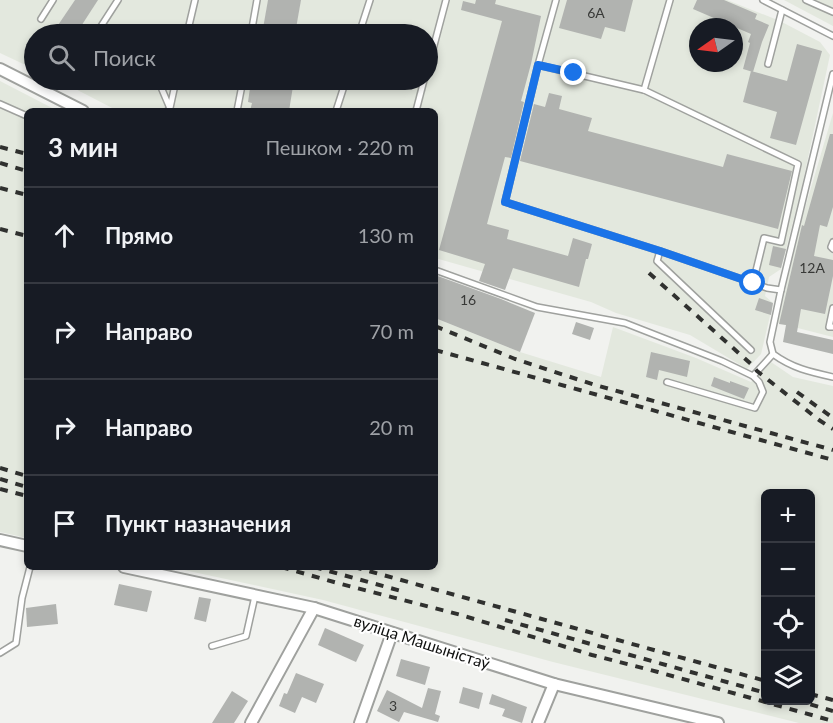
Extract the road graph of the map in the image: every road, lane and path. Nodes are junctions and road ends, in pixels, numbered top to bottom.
1 (53, 0) edge
2 (118, 0) edge
3 (195, 0) edge
4 (257, 0) edge
5 (370, 0) edge
6 (446, 0) edge
7 (555, 0) edge
8 (670, 0) edge
9 (763, 0) edge
10 (806, 0) edge
11 (782, 10) junction
12 (833, 12) edge
13 (41, 19) dead end
14 (102, 24) edge
15 (189, 24) edge
16 (253, 24) edge
17 (362, 24) edge
18 (438, 30) edge
19 (833, 36) edge
20 (768, 64) dead end
21 (538, 65) junction
22 (0, 69) edge
23 (833, 74) edge
24 (24, 81) edge
25 (832, 82) edge
26 (42, 90) edge
27 (161, 90) edge
28 (173, 90) edge
29 (241, 90) edge
30 (343, 90) edge
31 (421, 90) edge
32 (644, 90) junction
33 (0, 104) edge
34 (77, 108) edge
35 (168, 108) edge
36 (168, 108) edge
37 (238, 108) edge
38 (337, 108) edge
39 (417, 108) edge
40 (24, 115) edge
41 (833, 242) edge
42 (833, 249) edge
43 (660, 251) junction
44 (438, 271) edge
45 (753, 283) junction
46 (781, 290) junction
47 (833, 308) edge
48 (833, 327) edge
49 (751, 350) dead end
50 (773, 354) junction
51 (753, 376) junction
52 (833, 377) edge
53 (667, 382) dead end
54 (0, 540) edge
55 (24, 545) edge
56 (29, 570) edge
57 (138, 570) edge
58 (255, 596) junction
59 (314, 608) junction
60 (392, 633) junction
61 (212, 646) dead end
62 (0, 653) edge
63 (554, 684) junction
64 (251, 723) edge
65 (360, 723) edge
66 (538, 723) edge
67 (718, 723) edge

1 - 13 lane
2 - 14 lane
3 - 15 lane
4 - 16 lane
5 - 17 lane
6 - 18 lane
7 - 21 lane
8 - 32 lane
9 - 11 lane
10 - 12 lane
11 - 19 lane
11 - 20 lane
21 - 32 lane
21 - 43 lane
22 - 24 street
23 - 25 lane
25 - 46 lane
26 - 34 street
27 - 35 lane
28 - 36 lane
29 - 37 lane
30 - 38 lane
31 - 39 lane
32 - 45 lane
33 - 40 lane
41 - 42 lane
43 - 45 lane
43 - 49 lane
44 - 51 lane
45 - 46 lane
46 - 50 lane
47 - 48 lane
50 - 51 lane
50 - 52 lane
51 - 53 lane
54 - 55 street
56 - 62 lane
57 - 58 street, вуліца Машыністаў
58 - 59 street, вуліца Машыністаў
58 - 61 lane
59 - 60 street, вуліца Машыністаў
59 - 64 street
60 - 63 street, вуліца Машыністаў
60 - 65 street
63 - 66 street
63 - 67 street, вуліца Машыністаў

